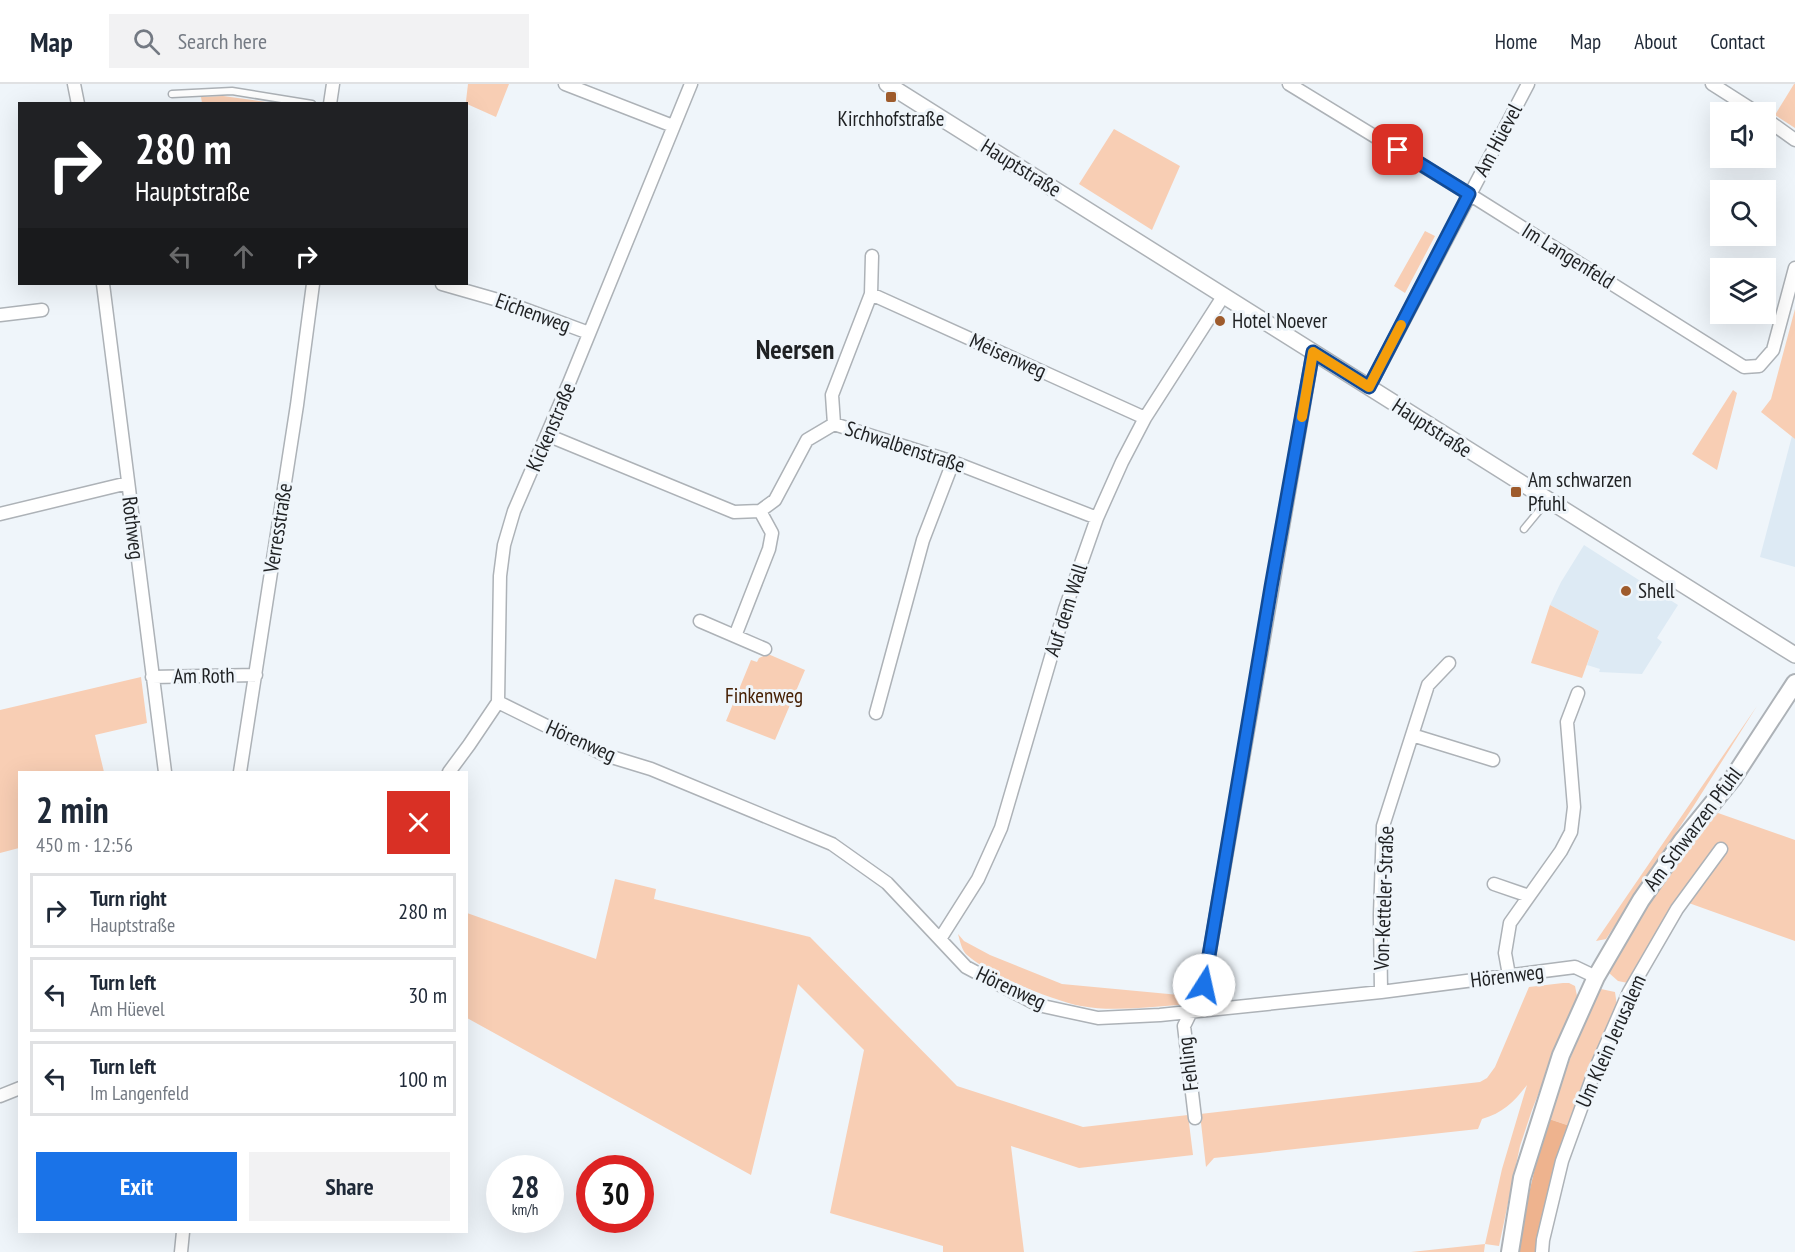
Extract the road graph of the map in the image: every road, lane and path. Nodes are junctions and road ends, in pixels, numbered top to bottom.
1 (74, 84) edge
2 (333, 84) edge
3 (565, 84) edge
4 (691, 84) edge
5 (887, 84) edge
6 (1289, 84) edge
7 (1528, 84) edge
8 (1712, 84) edge
9 (172, 94) dead end
10 (78, 102) edge
11 (300, 102) edge
12 (330, 102) edge
13 (1740, 102) edge
14 (673, 126) junction
15 (1776, 127) edge
16 (1795, 140) edge
17 (1469, 194) junction
18 (872, 256) dead end
19 (1795, 268) edge
20 (103, 285) edge
21 (313, 285) edge
22 (446, 285) edge
23 (871, 294) junction
24 (1224, 296) junction
25 (42, 310) dead end
26 (0, 315) edge
27 (589, 333) junction
28 (1313, 352) junction
29 (1369, 387) junction
30 (1145, 418) junction
31 (834, 424) junction
32 (547, 435) junction
33 (953, 462) junction
34 (128, 483) junction
35 (1547, 501) junction
36 (760, 511) junction
37 (0, 513) edge
38 (1097, 518) junction
39 (1524, 529) dead end
40 (700, 621) dead end
41 (735, 636) junction
42 (765, 649) dead end
43 (1795, 656) edge
44 (1449, 663) dead end
45 (256, 675) junction
46 (152, 677) junction
47 (1795, 683) edge
48 (1578, 693) dead end
49 (498, 702) junction
50 (876, 713) dead end
51 (1412, 735) junction
52 (1493, 760) dead end
53 (165, 771) edge
54 (240, 771) edge
55 (450, 771) edge
56 (1721, 849) dead end
57 (1494, 884) dead end
58 (1529, 896) junction
59 (940, 939) junction
60 (1509, 975) junction
61 (1596, 977) junction
62 (1381, 992) junction
63 (1191, 1012) junction
64 (18, 1089) edge
65 (0, 1096) edge
66 (1195, 1118) dead end
67 (183, 1233) edge
68 (181, 1252) edge
69 (1510, 1252) edge
70 (1542, 1252) edge

1 - 10 street
2 - 12 street
3 - 14 street
4 - 14 street, Kickenstraße
5 - 24 street, Hauptstraße
6 - 17 street, Im Langenfeld
7 - 17 street, Am Hüevel
8 - 13 street
9 - 11 lane
14 - 27 street, Kickenstraße
15 - 16 street
17 - 19 street, Im Langenfeld
17 - 29 street, Am Hüevel
18 - 23 street
20 - 34 street, Rothweg
21 - 45 street, Verresstraße
22 - 27 street, Eichenweg
23 - 30 street, Meisenweg
23 - 31 street
24 - 28 street, Hauptstraße
24 - 30 street, Auf dem Wall
25 - 26 street
27 - 32 street, Kickenstraße
28 - 29 street, Hauptstraße
28 - 63 street, Fehling
29 - 35 street, Hauptstraße
30 - 38 street, Auf dem Wall
31 - 33 street, Schwalbenstraße
31 - 36 street, Schwalbenstraße
32 - 36 street
32 - 49 street, Kickenstraße
33 - 38 street, Schwalbenstraße
33 - 50 street
34 - 37 street
34 - 46 street, Rothweg
35 - 39 lane
35 - 43 street, Hauptstraße
36 - 41 street
38 - 59 street, Auf dem Wall
40 - 41 street
41 - 42 street
44 - 51 street, Von-Ketteler-Straße
45 - 46 street, Am Roth
45 - 54 street, Verresstraße
46 - 53 street, Rothweg
47 - 61 main road, Am Schwarzen Pfuhl
48 - 58 street
49 - 55 street
49 - 59 street, Hörenweg
51 - 52 street
51 - 62 street, Von-Ketteler-Straße
56 - 70 street, Um Klein Jerusalem
57 - 58 street
58 - 60 street
59 - 63 street, Hörenweg
60 - 61 street, Hörenweg
60 - 62 street, Hörenweg
61 - 69 main road, Am Schwarzen Pfuhl
62 - 63 street, Hörenweg
63 - 66 street, Fehling
64 - 65 street
67 - 68 street

